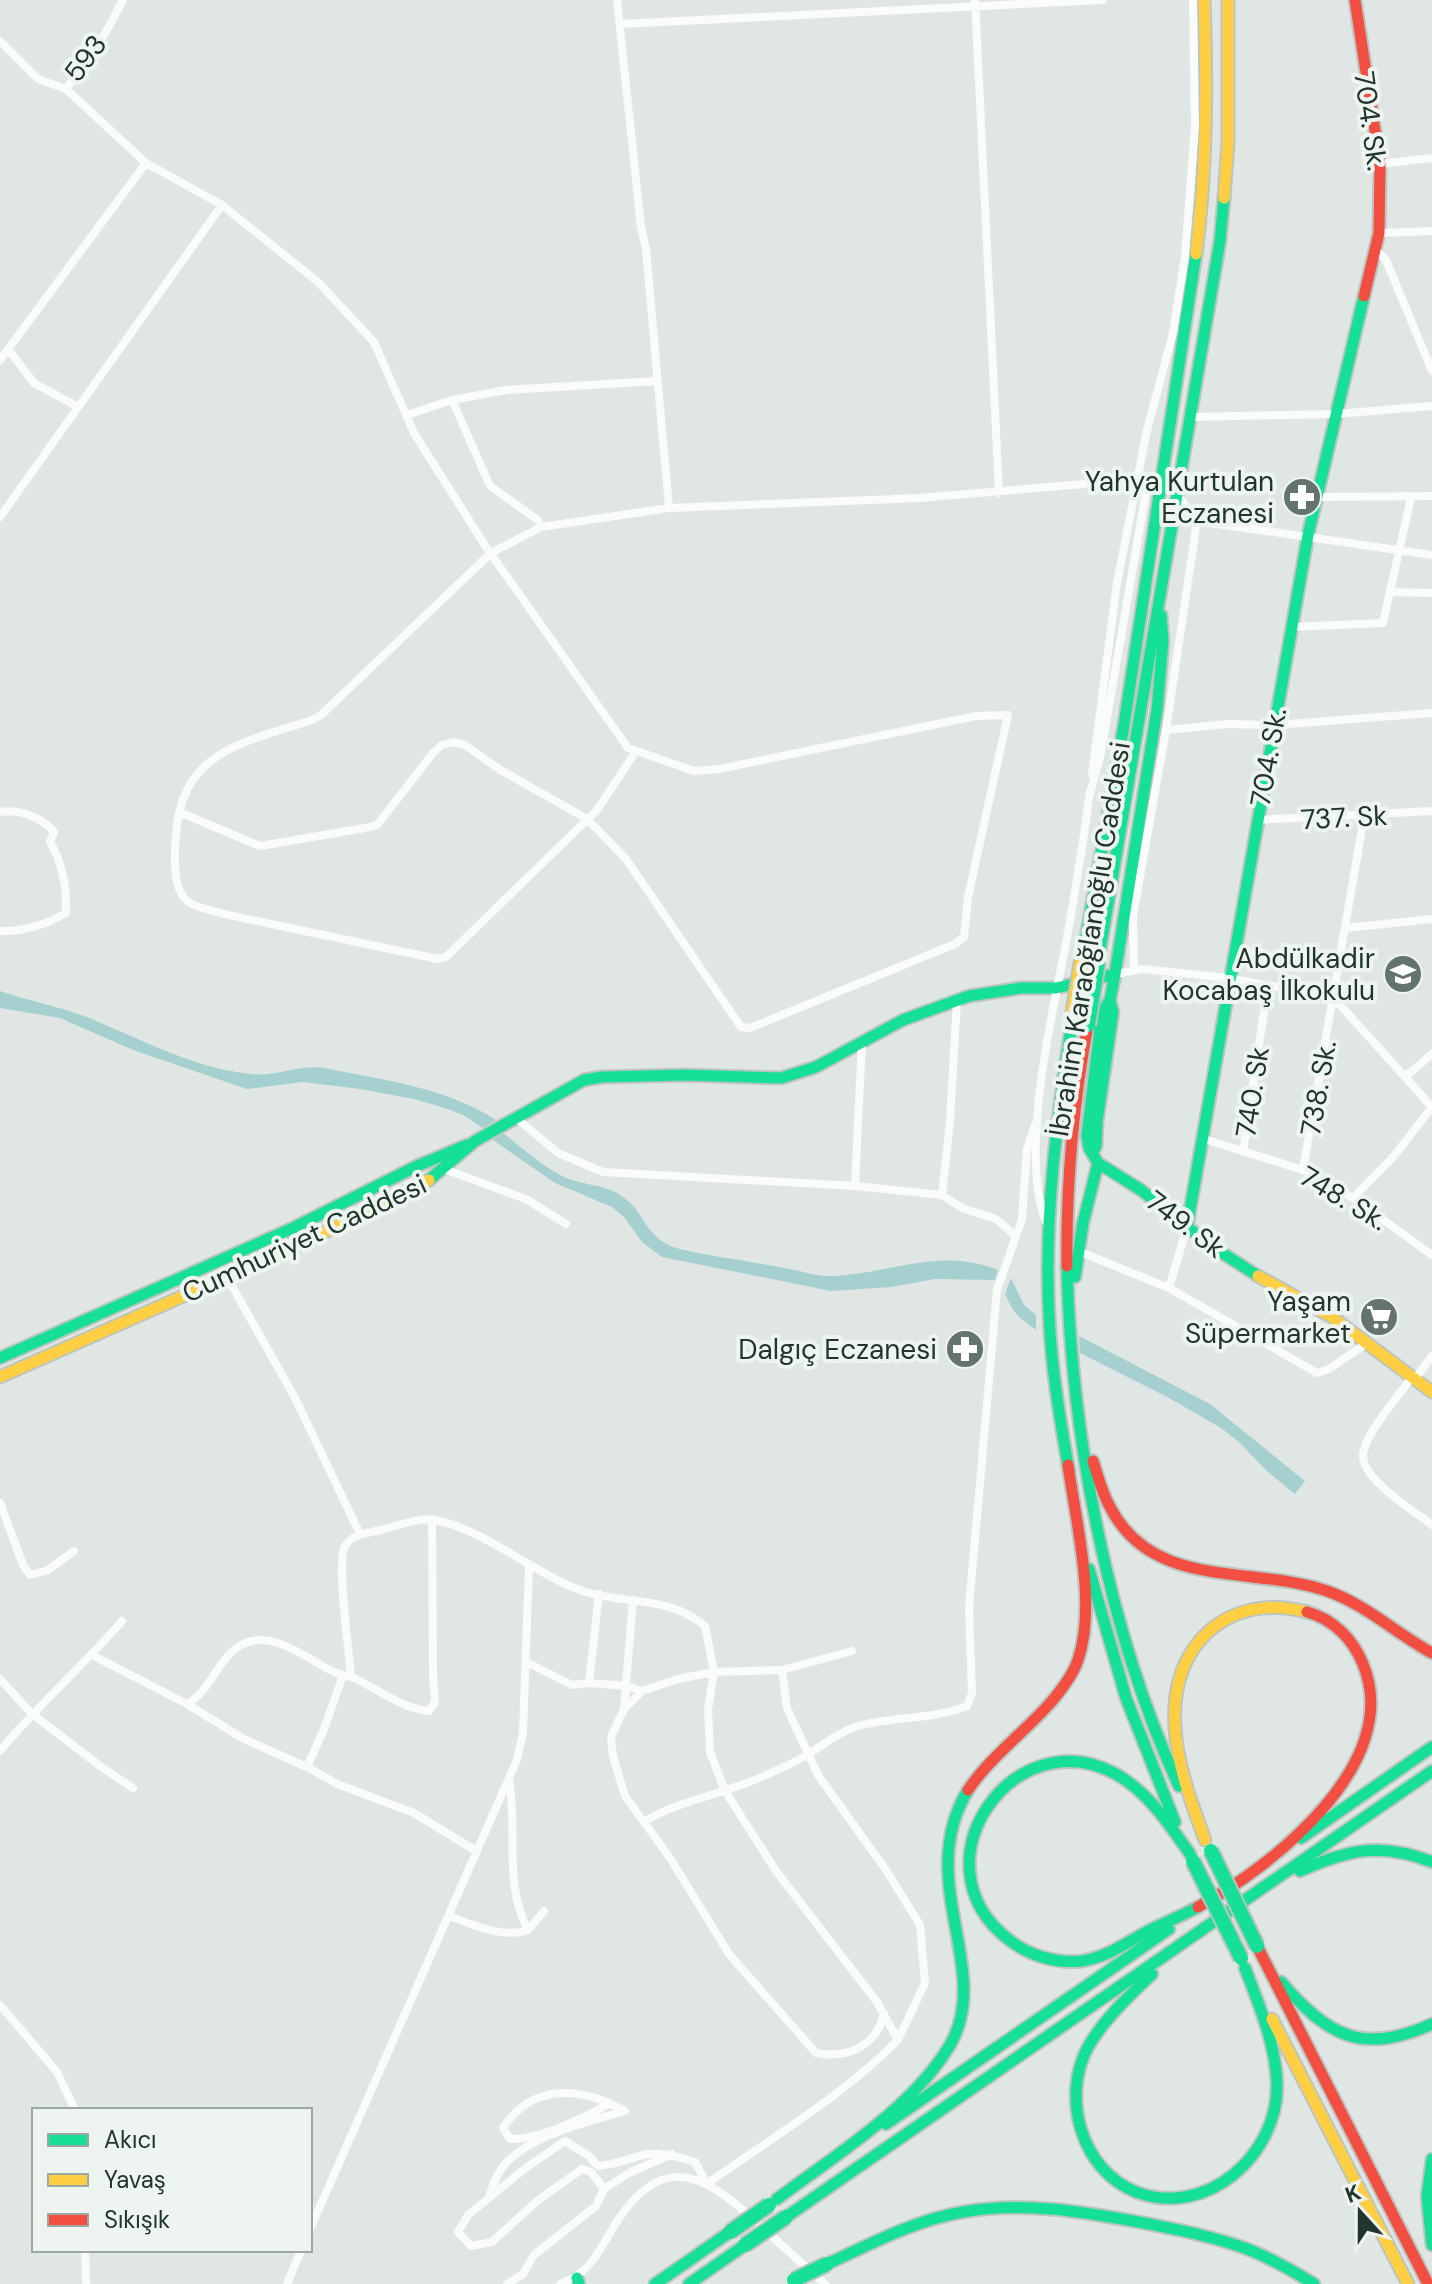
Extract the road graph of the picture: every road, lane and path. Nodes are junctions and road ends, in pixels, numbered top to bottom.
1 (123, 0) edge
2 (617, 0) edge
3 (1103, 0) edge
4 (1193, 0) edge
5 (1204, 0) edge
6 (1228, 0) edge
7 (1355, 0) edge
8 (975, 3) edge
9 (621, 24) junction
10 (0, 41) edge
11 (66, 89) junction
12 (1432, 158) edge
13 (146, 163) junction
14 (1380, 164) junction
15 (222, 205) junction
16 (1432, 231) edge
17 (1379, 233) junction
18 (1375, 249) junction
19 (8, 349) junction
20 (0, 360) edge
21 (1432, 371) edge
22 (657, 381) junction
23 (452, 400) junction
24 (1432, 406) edge
25 (78, 407) junction
26 (1336, 414) junction
27 (407, 415) junction
28 (1190, 417) junction
29 (1138, 478) junction
30 (999, 493) junction
31 (1177, 494) junction
32 (1432, 496) edge
33 (1317, 497) junction
34 (1411, 498) junction
35 (669, 508) junction
36 (0, 517) edge
37 (1197, 521) junction
38 (541, 527) junction
39 (1308, 536) junction
40 (1400, 550) junction
41 (491, 553) junction
42 (1432, 555) edge
43 (1160, 588) junction
44 (1390, 592) junction
45 (1432, 593) edge
46 (1111, 627) junction
47 (1291, 627) junction
48 (1123, 628) junction
49 (1432, 713) edge
50 (1274, 725) junction
51 (1166, 730) junction
52 (636, 751) junction
53 (1089, 797) junction
54 (1432, 811) edge
55 (0, 812) edge
56 (179, 812) junction
57 (1364, 817) junction
58 (587, 819) junction
59 (1257, 820) junction
60 (1432, 919) edge
61 (1346, 928) junction
62 (0, 931) edge
63 (1134, 969) junction
64 (1115, 974) junction
65 (1228, 978) junction
66 (1268, 985) junction
67 (1056, 988) junction
68 (1333, 997) junction
69 (957, 1000) junction
70 (862, 1041) junction
71 (1432, 1054) edge
72 (1406, 1076) junction
73 (1432, 1107) edge
74 (515, 1117) junction
75 (1038, 1119) junction
76 (1204, 1139) junction
77 (475, 1141) junction
78 (1243, 1152) junction
79 (1096, 1158) junction
80 (444, 1169) junction
81 (1303, 1170) junction
82 (855, 1186) junction
83 (942, 1195) junction
84 (1353, 1198) junction
85 (566, 1224) dead end
86 (1187, 1227) junction
87 (1048, 1229) junction
88 (1016, 1236) junction
89 (1078, 1251) junction
90 (1432, 1255) edge
91 (227, 1277) junction
92 (1169, 1288) junction
93 (1068, 1300) junction
94 (1367, 1343) junction
95 (1432, 1356) edge
96 (0, 1358) edge
97 (0, 1377) edge
98 (1414, 1378) junction
99 (1432, 1392) edge
100 (1077, 1399) junction
101 (1068, 1465) junction
102 (0, 1503) edge
103 (432, 1520) junction
104 (1432, 1525) edge
105 (360, 1534) junction
106 (74, 1551) dead end
107 (529, 1567) junction
108 (599, 1594) junction
109 (633, 1600) junction
110 (122, 1621) dead end
111 (852, 1651) dead end
112 (1432, 1653) edge
113 (92, 1655) junction
114 (526, 1662) junction
115 (782, 1670) junction
116 (714, 1672) junction
117 (347, 1676) junction
118 (0, 1679) edge
119 (589, 1683) junction
120 (627, 1686) junction
121 (642, 1691) junction
122 (187, 1704) junction
123 (624, 1709) junction
124 (31, 1713) junction
125 (1432, 1747) edge
126 (0, 1751) edge
127 (809, 1754) junction
128 (307, 1767) junction
129 (1432, 1771) edge
130 (509, 1780) junction
131 (133, 1788) dead end
132 (725, 1791) junction
133 (645, 1821) junction
134 (1208, 1845) junction
135 (476, 1851) junction
136 (1192, 1858) junction
137 (1432, 1862) edge
138 (1220, 1894) junction
139 (544, 1911) dead end
140 (1230, 1911) junction
141 (449, 1916) junction
142 (1214, 1923) junction
143 (528, 1930) junction
144 (1259, 1949) junction
145 (1243, 1963) junction
146 (0, 2005) edge
147 (884, 2014) junction
148 (1432, 2024) edge
149 (898, 2040) junction
150 (610, 2103) junction
151 (74, 2108) edge
152 (672, 2154) junction
153 (1432, 2159) edge
154 (707, 2184) junction
155 (604, 2189) junction
156 (489, 2199) junction
157 (773, 2202) junction
158 (312, 2224) edge
159 (1432, 2245) edge
160 (85, 2252) edge
161 (300, 2252) edge
162 (578, 2281) edge
163 (790, 2282) edge
164 (86, 2284) edge
165 (287, 2284) edge
166 (507, 2284) edge
167 (560, 2284) edge
168 (655, 2284) edge
169 (689, 2284) edge
170 (825, 2284) edge
171 (1314, 2284) edge
172 (1408, 2284) edge
173 (1428, 2284) edge

1 - 11 street, 593
2 - 9 street
3 - 8 street
4 - 29 street
5 - 87 main road, İbrahim Karaoğlanoğlu Caddesi, bridge
6 - 28 main road, İbrahim Karaoğlanoğlu Caddesi
7 - 14 main road, 704. Sk.
8 - 9 street
8 - 30 street
9 - 22 street
10 - 11 street, 593
11 - 13 street
12 - 14 street
13 - 15 street
13 - 19 street
14 - 17 main road, 704. Sk.
15 - 25 street
15 - 27 street
16 - 17 street
17 - 18 main road, 704. Sk.
18 - 21 street
18 - 26 main road, 704. Sk.
19 - 20 street
19 - 25 street
22 - 23 street
22 - 35 street
23 - 27 street
23 - 38 street
24 - 26 street
25 - 36 street
26 - 28 street
26 - 33 main road, 704. Sk.
27 - 41 street
28 - 31 main road, İbrahim Karaoğlanoğlu Caddesi
29 - 30 street
29 - 46 street
29 - 48 street
30 - 35 street
31 - 37 street
31 - 43 main road, İbrahim Karaoğlanoğlu Caddesi
32 - 34 street
33 - 34 street
33 - 39 main road, 704. Sk.
34 - 40 street
35 - 38 street
37 - 39 street
37 - 51 street
38 - 41 street
39 - 40 street
39 - 47 main road, 704. Sk.
40 - 42 street
40 - 44 street
41 - 52 street
41 - 56 street
43 - 64 main road
43 - 93 main road, İbrahim Karaoğlanoğlu Caddesi, bridge
44 - 45 street
44 - 47 street
46 - 48 street
46 - 53 street
47 - 50 main road, 704. Sk.
48 - 53 street
49 - 50 street
50 - 51 street
50 - 59 main road, 704. Sk.
51 - 63 street
52 - 58 street
52 - 58 street
53 - 67 street
54 - 57 street, 737. Sk
55 - 62 street
56 - 58 street
56 - 58 street
57 - 59 street, 737. Sk
57 - 61 street, 738. Sk.
59 - 65 main road, 704. Sk.
60 - 61 street
61 - 68 street, 738. Sk.
63 - 64 street
63 - 65 street
64 - 67 main road, Cumhuriyet Caddesi
64 - 79 main road
65 - 66 street
65 - 76 main road, 704. Sk.
66 - 68 street
66 - 78 street, 740. Sk
67 - 69 main road, Cumhuriyet Caddesi
67 - 75 street
68 - 72 street
68 - 81 street, 738. Sk.
69 - 70 main road, Cumhuriyet Caddesi
69 - 83 street
70 - 74 main road, Cumhuriyet Caddesi
70 - 82 street
71 - 72 street
72 - 73 street
73 - 84 street
74 - 77 main road, Cumhuriyet Caddesi
74 - 82 street
75 - 87 street
75 - 88 street
76 - 78 street, 748. Sk.
76 - 86 main road, 704. Sk.
77 - 80 main road, Cumhuriyet Caddesi
77 - 96 main road
78 - 81 street, 748. Sk.
79 - 86 main road, 749. Sk
79 - 89 main road
80 - 85 street
80 - 91 main road, Cumhuriyet Caddesi
81 - 84 street, 748. Sk.
82 - 83 street
83 - 88 street
84 - 90 street, 748. Sk.
86 - 92 street, 704. Sk.
86 - 94 main road, 749. Sk
87 - 101 main road, İbrahim Karaoğlanoğlu Caddesi
88 - 127 street
89 - 92 street
89 - 93 main road
91 - 97 main road, Cumhuriyet Caddesi
91 - 105 street
92 - 94 street
93 - 100 main road, İbrahim Karaoğlanoğlu Caddesi
94 - 98 main road, 749. Sk
95 - 98 street
98 - 99 main road, 749. Sk
98 - 104 street
100 - 112 main road
100 - 134 main road, İbrahim Karaoğlanoğlu Caddesi
101 - 136 main road, İbrahim Karaoğlanoğlu Caddesi
101 - 157 main road
102 - 106 street
103 - 105 street
103 - 107 street
103 - 117 street
105 - 117 street
107 - 108 street
107 - 114 street
108 - 109 street
108 - 119 street
109 - 116 street
109 - 120 street
110 - 113 street
111 - 115 street
113 - 122 street
113 - 124 street
114 - 119 street
114 - 130 street
115 - 116 street
115 - 127 street
116 - 121 street
116 - 132 street
117 - 122 street
117 - 128 street
118 - 124 street
119 - 120 street
120 - 121 street
120 - 123 street
121 - 123 street
122 - 128 street
123 - 133 street
124 - 126 street
124 - 131 street
125 - 138 main road
127 - 132 street
127 - 149 street
128 - 135 street
129 - 140 main road
130 - 135 street
130 - 143 street
132 - 133 street
132 - 147 street
133 - 147 street
134 - 138 main road
134 - 144 main road, bridge
135 - 141 street
136 - 138 main road
136 - 145 main road, bridge
137 - 140 main road
138 - 157 main road
139 - 143 street
140 - 142 main road
141 - 143 street
141 - 158 street
142 - 145 main road
142 - 169 main road, bridge
144 - 148 main road
144 - 173 main road
145 - 172 main road
146 - 151 street
147 - 149 street
149 - 154 street
150 - 150 street
150 - 156 street
152 - 154 street
152 - 155 street
152 - 156 street
153 - 159 main road
154 - 162 street
154 - 170 street
155 - 156 street
155 - 166 street
157 - 168 main road, bridge
160 - 164 street
161 - 165 street
162 - 167 street
163 - 171 main road, bridge

